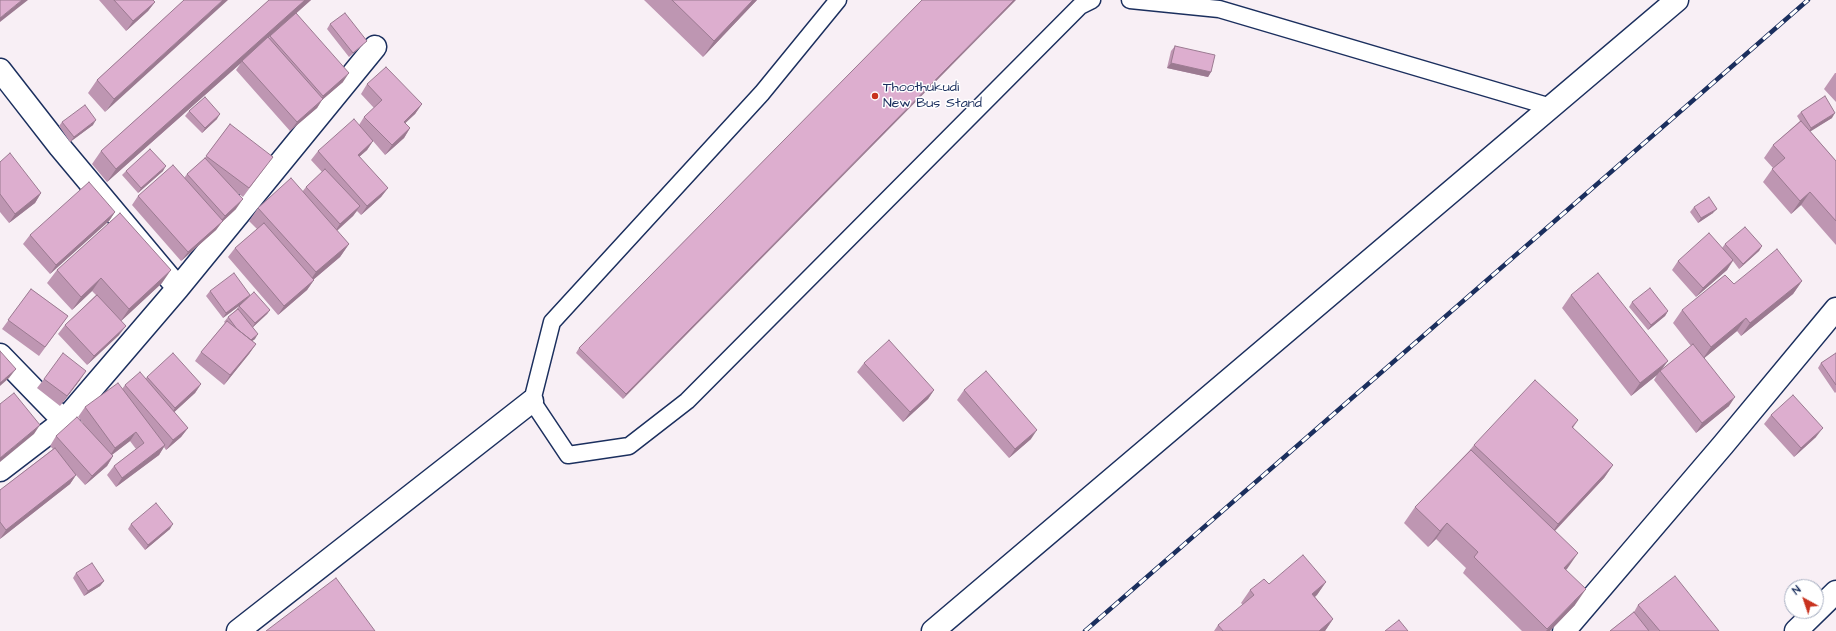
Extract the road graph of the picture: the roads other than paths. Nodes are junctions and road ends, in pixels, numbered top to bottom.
1 (838, 0) edge
2 (1092, 0) edge
3 (1130, 0) edge
4 (1677, 0) edge
5 (375, 47) dead end
6 (0, 70) edge
7 (1551, 107) junction
8 (178, 288) junction
9 (1836, 310) edge
10 (0, 356) edge
11 (532, 400) junction
12 (64, 421) junction
13 (0, 470) edge
14 (1836, 592) edge
15 (238, 631) edge
16 (933, 631) edge
17 (1564, 631) edge
18 (1796, 631) edge

1 - 11 lane
2 - 11 lane
3 - 7 lane
4 - 7 street
5 - 8 street
6 - 8 street
7 - 16 street
8 - 12 street
9 - 17 street
10 - 12 street
11 - 15 street
12 - 13 street
14 - 18 street

